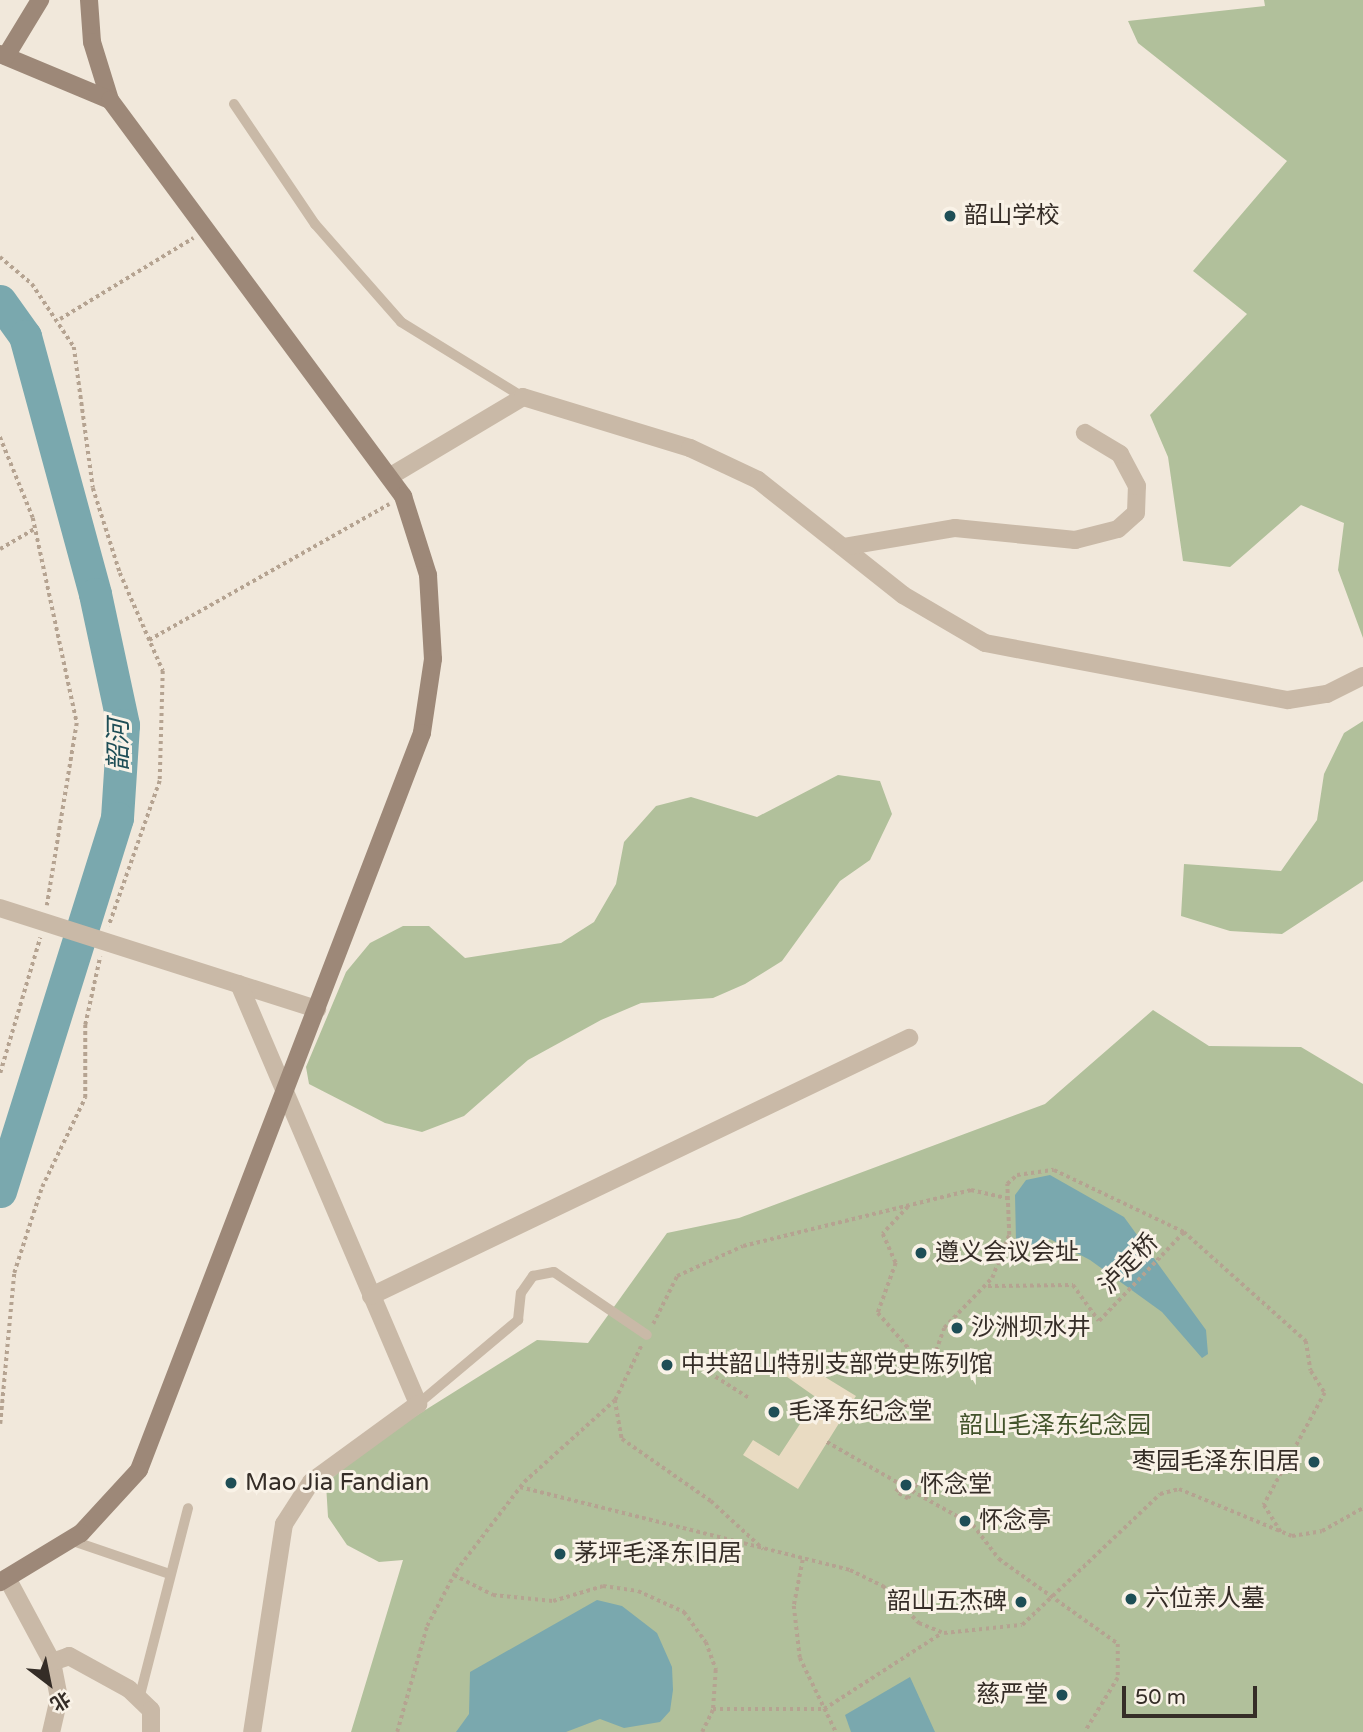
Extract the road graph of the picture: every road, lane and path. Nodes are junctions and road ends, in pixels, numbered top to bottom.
1 (40, 0) edge
2 (89, 0) edge
3 (3, 55) edge
4 (110, 100) junction
5 (234, 104) dead end
6 (206, 230) junction
7 (0, 257) edge
8 (61, 319) junction
9 (523, 397) junction
10 (1085, 433) dead end
11 (0, 437) edge
12 (389, 477) junction
13 (403, 496) junction
14 (36, 528) junction
15 (843, 547) junction
16 (0, 548) edge
17 (148, 640) junction
18 (1363, 676) edge
19 (0, 908) edge
20 (49, 922) junction
21 (100, 939) junction
22 (239, 984) junction
23 (317, 1009) junction
24 (908, 1038) dead end
25 (0, 1073) edge
26 (288, 1095) junction
27 (1007, 1198) junction
28 (908, 1207) junction
29 (1184, 1232) junction
30 (987, 1286) junction
31 (371, 1296) junction
32 (647, 1335) junction
33 (686, 1358) dead end
34 (749, 1398) dead end
35 (615, 1400) junction
36 (418, 1404) junction
37 (0, 1424) edge
38 (827, 1442) dead end
39 (900, 1484) junction
40 (520, 1488) junction
41 (912, 1491) junction
42 (188, 1508) dead end
43 (1363, 1508) edge
44 (1282, 1534) junction
45 (70, 1540) junction
46 (764, 1551) junction
47 (803, 1560) junction
48 (170, 1574) junction
49 (454, 1575) junction
50 (3, 1580) edge
51 (1055, 1596) junction
52 (944, 1633) junction
53 (52, 1662) junction
54 (139, 1699) junction
55 (713, 1709) junction
56 (824, 1709) junction
57 (833, 1731) edge
58 (51, 1732) edge
59 (151, 1732) edge
60 (252, 1732) edge
61 (397, 1732) edge
62 (702, 1732) edge
63 (1085, 1732) edge

1 - 3 main road
2 - 4 main road
3 - 4 main road
4 - 6 main road
5 - 9 lane
6 - 8 path
6 - 12 main road
7 - 8 path
8 - 17 path
9 - 12 street
9 - 15 street
10 - 15 street
11 - 14 path
12 - 13 main road
13 - 17 path
13 - 23 main road
14 - 16 path
14 - 20 path
15 - 18 street
17 - 21 path
19 - 20 street
20 - 21 street
20 - 25 path
21 - 22 street
21 - 37 path
22 - 23 street
22 - 26 street
23 - 26 main road
24 - 31 street
26 - 31 street
26 - 45 main road
27 - 28 path
27 - 29 path
27 - 30 path
28 - 30 path
28 - 32 path
29 - 30 path, 泸定桥
29 - 44 path
31 - 36 street
32 - 35 path
32 - 36 lane
33 - 34 path
35 - 40 path
35 - 46 path
36 - 60 street
38 - 39 path
39 - 41 path
39 - 41 path
40 - 46 path
40 - 49 path
41 - 51 path
42 - 48 lane
43 - 44 path
44 - 51 path
45 - 48 lane
45 - 50 main road
46 - 47 path
47 - 52 path
47 - 56 path
48 - 54 lane
49 - 55 path
49 - 61 path
50 - 53 street
51 - 52 path
51 - 63 path
52 - 56 path
53 - 54 street
53 - 58 street
54 - 59 street
55 - 56 path
55 - 62 path
56 - 57 path

